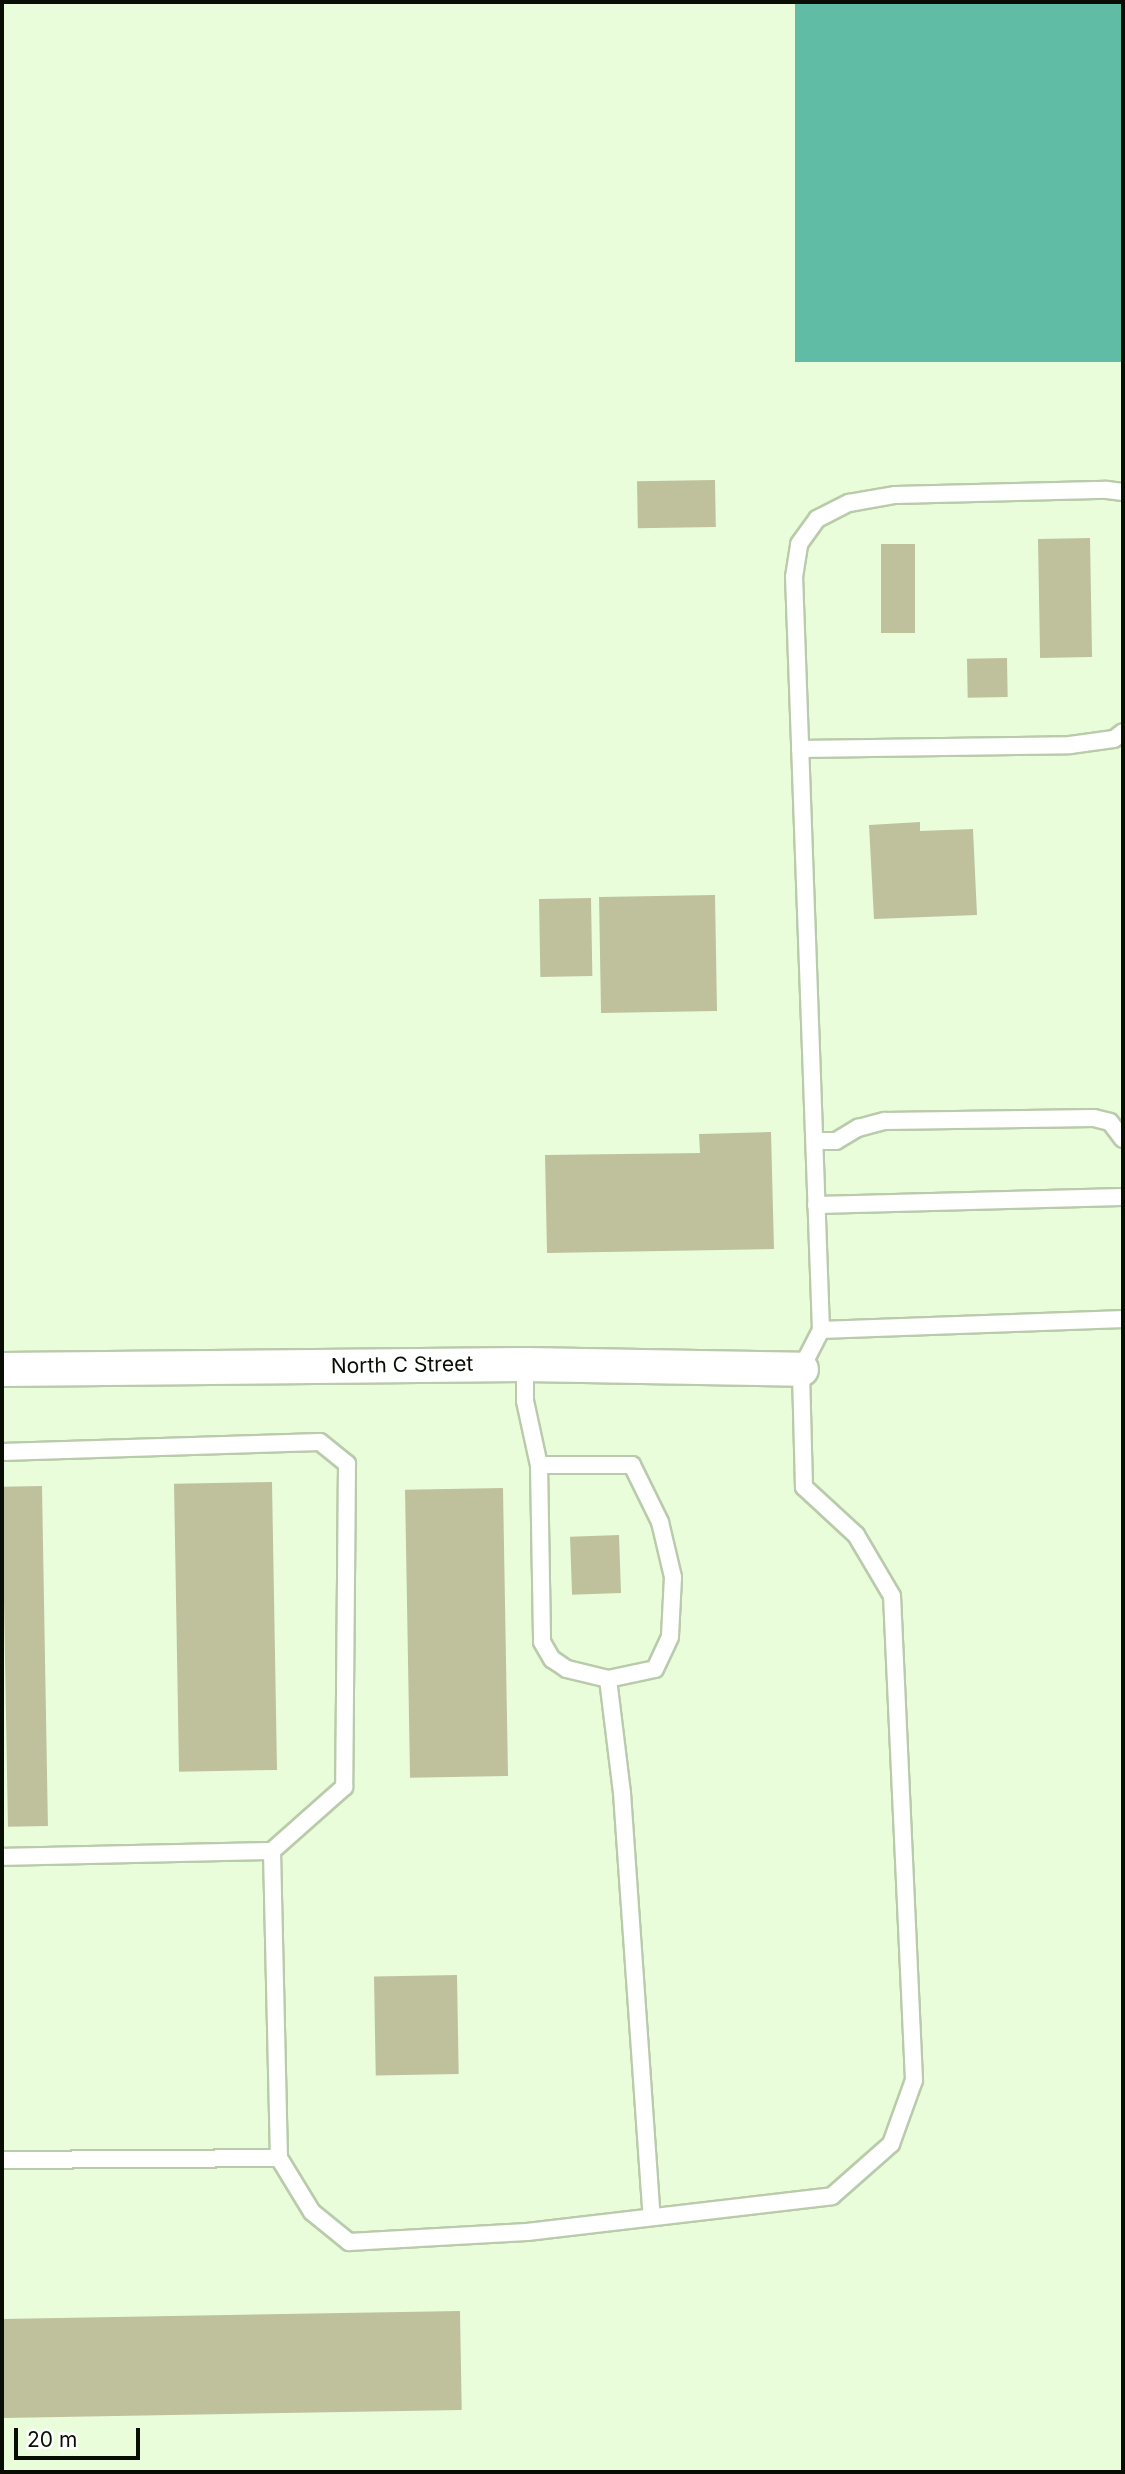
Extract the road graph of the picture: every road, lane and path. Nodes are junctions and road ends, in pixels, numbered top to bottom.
1 (1123, 492) edge
2 (1123, 732) edge
3 (800, 749) junction
4 (1123, 1139) edge
5 (815, 1141) junction
6 (1123, 1198) edge
7 (816, 1205) junction
8 (1123, 1319) edge
9 (821, 1330) junction
10 (525, 1364) junction
11 (2, 1369) edge
12 (802, 1369) junction
13 (2, 1452) edge
14 (539, 1465) junction
15 (608, 1679) junction
16 (272, 1851) junction
17 (2, 1857) edge
18 (279, 2158) junction
19 (2, 2160) edge
20 (652, 2217) junction

1 - 3 lane
2 - 3 lane
3 - 5 lane
4 - 5 lane
5 - 7 lane
6 - 7 lane
7 - 9 lane
8 - 9 lane
9 - 12 lane
10 - 11 street, North C Street
10 - 12 street, North C Street
10 - 14 lane
12 - 20 lane
13 - 16 lane
14 - 15 lane
14 - 15 lane
15 - 20 lane
16 - 17 lane
16 - 18 lane
18 - 19 lane
18 - 20 lane

